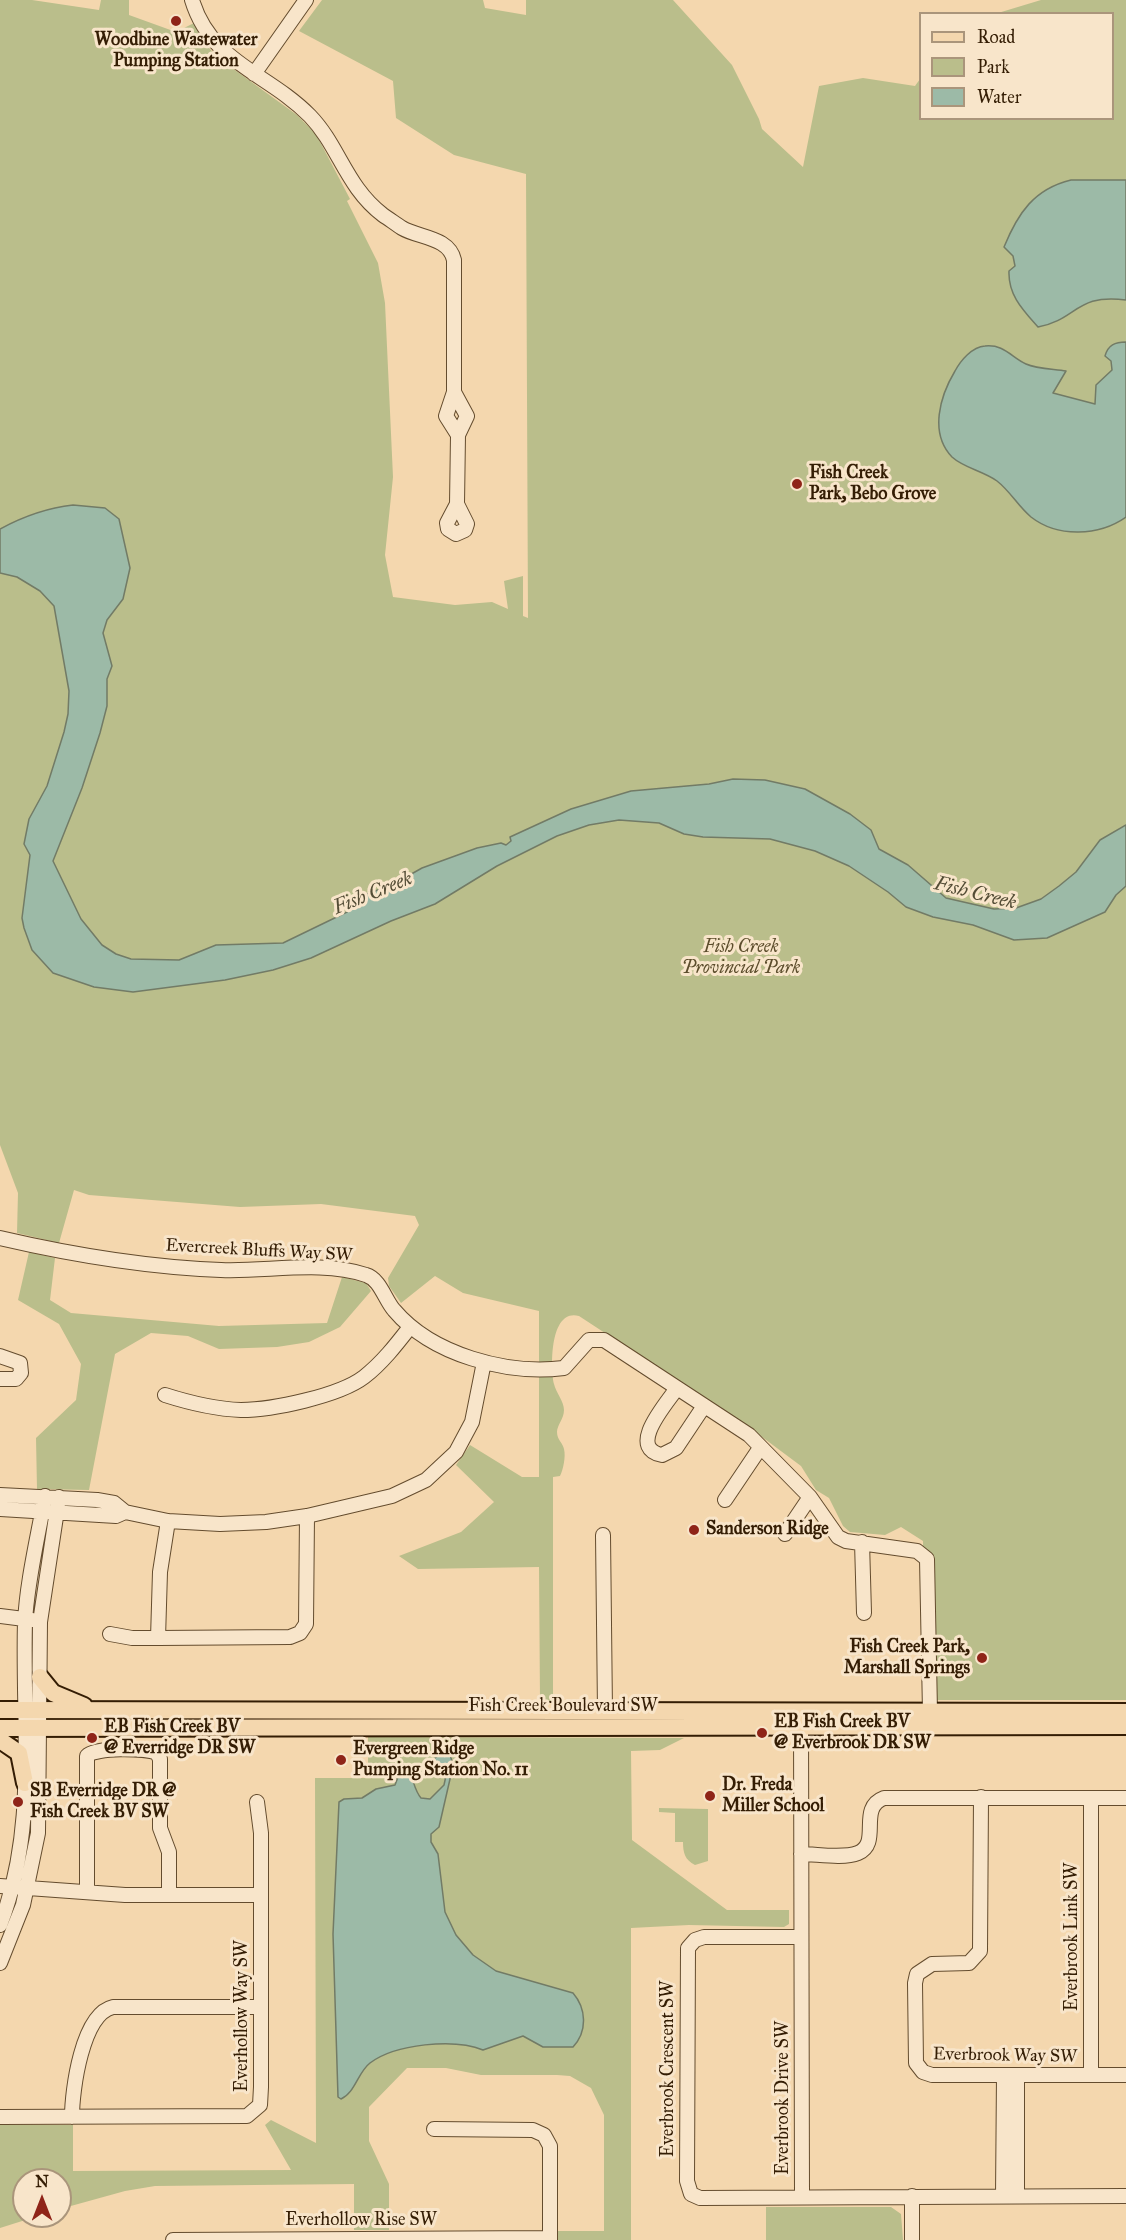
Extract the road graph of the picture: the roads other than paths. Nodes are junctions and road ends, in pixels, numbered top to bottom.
1 (192, 0) edge
2 (306, 0) edge
3 (254, 74) junction
4 (457, 504) dead end
5 (0, 1238) edge
6 (411, 1327) junction
7 (0, 1356) edge
8 (483, 1362) junction
9 (0, 1379) edge
10 (677, 1388) junction
11 (165, 1395) dead end
12 (704, 1406) junction
13 (760, 1448) junction
14 (0, 1495) edge
15 (810, 1497) junction
16 (725, 1500) dead end
17 (51, 1504) junction
18 (0, 1509) edge
19 (307, 1516) junction
20 (168, 1521) junction
21 (785, 1534) dead end
22 (603, 1535) dead end
23 (862, 1542) junction
24 (864, 1613) dead end
25 (0, 1616) edge
26 (25, 1619) junction
27 (40, 1622) junction
28 (110, 1634) dead end
29 (158, 1638) junction
30 (40, 1677) junction
31 (0, 1710) edge
32 (32, 1710) junction
33 (93, 1710) junction
34 (605, 1711) junction
35 (930, 1712) junction
36 (1126, 1712) edge
37 (422, 1719) junction
38 (801, 1719) junction
39 (1126, 1726) edge
40 (0, 1728) edge
41 (32, 1729) junction
42 (0, 1740) edge
43 (25, 1784) junction
44 (981, 1797) junction
45 (1091, 1798) junction
46 (1126, 1798) edge
47 (257, 1802) dead end
48 (801, 1854) junction
49 (7, 1886) edge
50 (28, 1887) junction
51 (87, 1892) junction
52 (170, 1895) junction
53 (261, 1895) junction
54 (0, 1924) edge
55 (801, 1937) junction
56 (0, 1963) edge
57 (261, 2007) junction
58 (1010, 2075) junction
59 (1091, 2075) junction
60 (1126, 2075) edge
61 (0, 2117) edge
62 (72, 2117) junction
63 (434, 2129) dead end
64 (802, 2196) junction
65 (912, 2196) junction
66 (1010, 2196) junction
67 (1126, 2196) edge
68 (550, 2239) edge
69 (173, 2240) edge
70 (912, 2240) edge

1 - 3 street
2 - 3 street
3 - 4 street
5 - 6 street, Evercreek Bluffs Way SW
6 - 8 street, Evercreek Bluffs Way SW
6 - 11 street
7 - 9 street
8 - 10 street, Evercreek Bluffs Way SW
8 - 19 street
10 - 12 street
10 - 12 street
12 - 13 street
13 - 15 street
13 - 16 street
14 - 17 street
15 - 21 street
15 - 23 street
17 - 18 street
17 - 20 street
17 - 26 street
17 - 27 street
19 - 20 street
19 - 29 street
20 - 29 street
22 - 34 street
23 - 24 street
23 - 35 street
25 - 26 street
26 - 27 street
26 - 32 street
27 - 30 street
28 - 29 street
30 - 32 street
30 - 33 main road
31 - 32 main road, Fish Creek Boulevard SW
32 - 33 main road, Fish Creek Boulevard SW
32 - 41 street
33 - 37 main road, Fish Creek Boulevard SW
34 - 37 main road, Fish Creek Boulevard SW
34 - 38 main road, Fish Creek Boulevard SW
35 - 36 main road, Fish Creek Boulevard SW
35 - 38 main road, Fish Creek Boulevard SW
37 - 38 main road, Fish Creek Boulevard SW
37 - 41 main road, Fish Creek Boulevard SW
38 - 39 main road, Fish Creek Boulevard SW
38 - 48 street, Everbrook Drive SW
40 - 41 main road, Fish Creek Boulevard SW
41 - 43 street
41 - 50 street
42 - 43 main road
43 - 49 street
44 - 45 street
44 - 48 street
44 - 58 street, Everbrook Way SW
45 - 46 street
45 - 59 street, Everbrook Link SW
47 - 53 street, Everhollow Way SW
48 - 55 street, Everbrook Drive SW
49 - 50 street
49 - 54 street
50 - 51 street
50 - 56 street
51 - 52 street
51 - 52 street
52 - 53 street
53 - 57 street, Everhollow Way SW
55 - 64 street, Everbrook Drive SW
55 - 64 street, Everbrook Crescent SW
57 - 62 street
57 - 62 street, Everhollow Way SW
58 - 59 street, Everbrook Way SW
58 - 66 street
59 - 60 street, Everbrook Way SW
61 - 62 street, Everhollow Way SW
63 - 68 street
64 - 65 street, Everbrook Drive SW
65 - 66 street, Everbrook Drive SW
65 - 70 street
66 - 67 street, Everbrook Drive SW
68 - 69 street, Everhollow Rise SW

